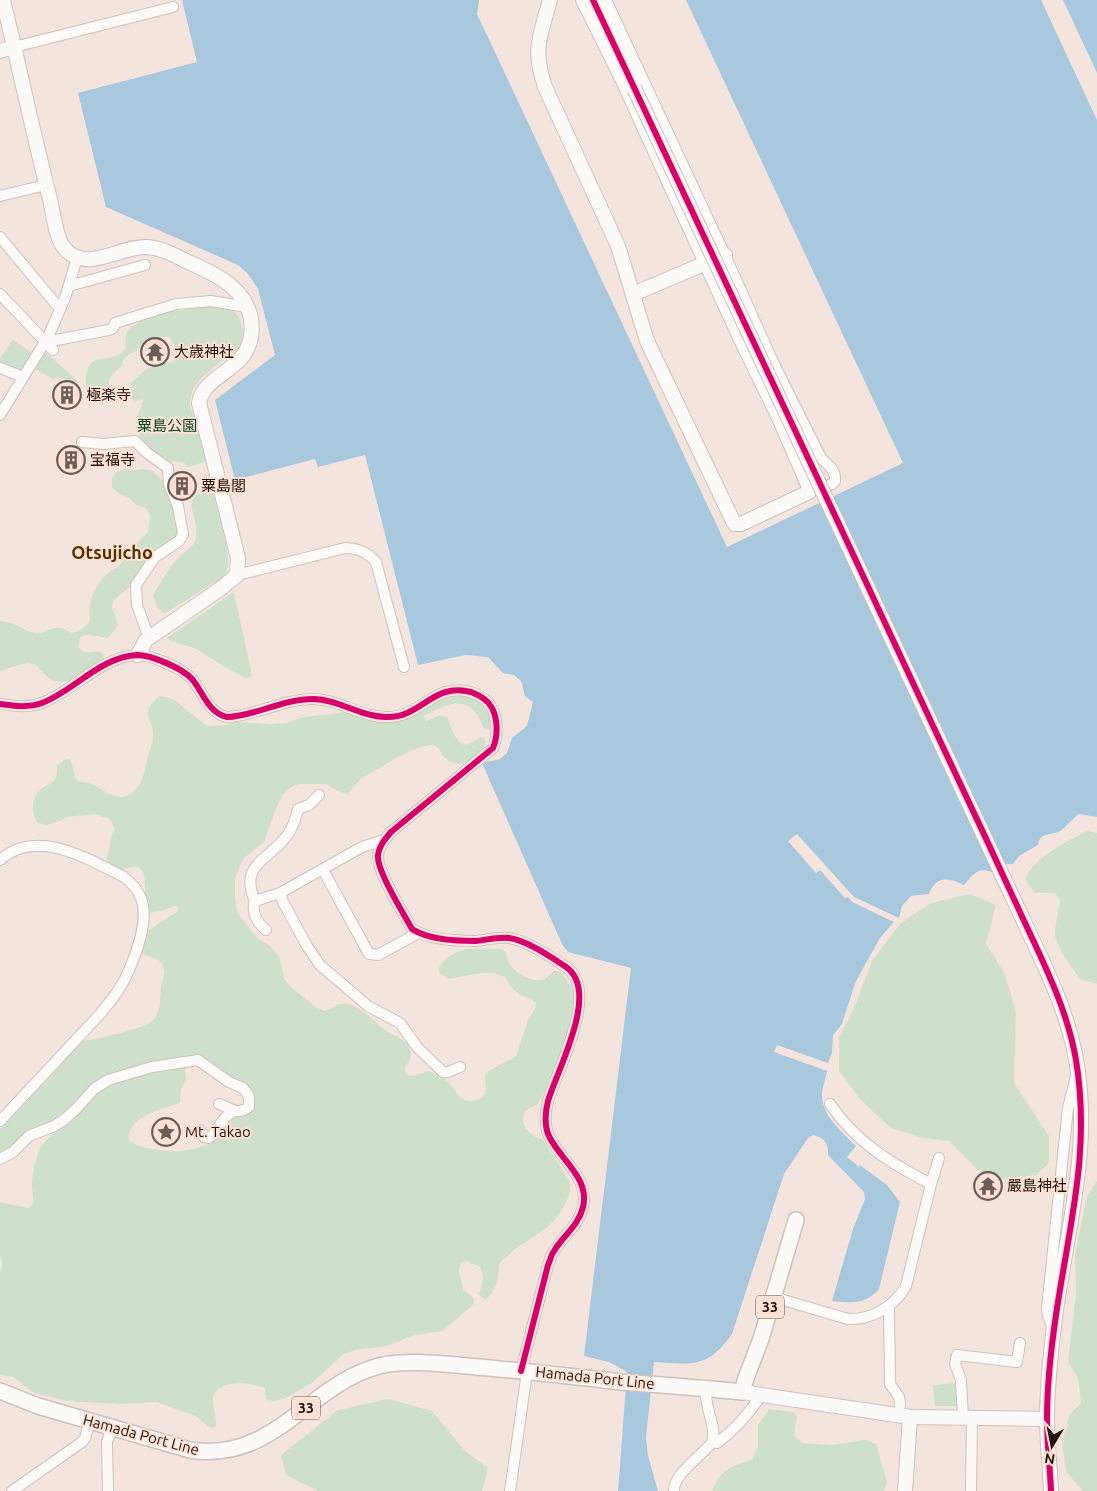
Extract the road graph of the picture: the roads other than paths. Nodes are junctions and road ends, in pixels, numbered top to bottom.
1 (3, 0) edge
2 (550, 0) edge
3 (581, 0) edge
4 (593, 0) edge
5 (606, 0) edge
6 (173, 7) dead end
7 (14, 47) junction
8 (0, 51) edge
9 (46, 185) junction
10 (1, 194) edge
11 (0, 237) edge
12 (725, 254) junction
13 (77, 258) junction
14 (704, 263) junction
15 (145, 265) dead end
16 (69, 286) junction
17 (0, 294) edge
18 (633, 294) junction
19 (247, 307) junction
20 (60, 309) junction
21 (50, 346) junction
22 (0, 368) edge
23 (24, 377) junction
24 (0, 415) edge
25 (82, 442) dead end
26 (809, 492) junction
27 (237, 575) junction
28 (149, 638) junction
29 (138, 655) junction
30 (404, 667) dead end
31 (0, 704) edge
32 (319, 795) dead end
33 (384, 840) junction
34 (0, 860) edge
35 (323, 870) junction
36 (280, 893) junction
37 (255, 901) junction
38 (266, 930) dead end
39 (418, 933) junction
40 (460, 1066) dead end
41 (219, 1104) dead end
42 (830, 1104) dead end
43 (235, 1112) junction
44 (0, 1121) edge
45 (200, 1130) dead end
46 (939, 1158) dead end
47 (0, 1159) edge
48 (931, 1184) junction
49 (796, 1220) dead end
50 (774, 1297) junction
51 (889, 1306) junction
52 (1020, 1343) dead end
53 (524, 1371) junction
54 (706, 1389) junction
55 (0, 1391) edge
56 (742, 1392) junction
57 (762, 1394) junction
58 (905, 1416) junction
59 (968, 1417) junction
60 (1047, 1419) junction
61 (90, 1421) junction
62 (112, 1427) junction
63 (713, 1441) junction
64 (12, 1491) edge
65 (108, 1491) edge
66 (510, 1491) edge
67 (674, 1491) edge
68 (905, 1491) edge
69 (971, 1491) edge
70 (1051, 1491) edge

1 - 7 street
2 - 18 street
3 - 14 street
4 - 60 street, bridge
5 - 12 street
6 - 7 street
7 - 8 street
7 - 9 street
9 - 10 street
9 - 13 street
11 - 20 street
12 - 14 street
12 - 26 street
13 - 16 street
13 - 19 street
14 - 18 street
14 - 26 street
15 - 16 street
16 - 20 street
17 - 21 street
18 - 26 street
19 - 21 street
19 - 27 street
20 - 21 street
21 - 23 street
22 - 23 street
23 - 24 street
25 - 28 street
27 - 28 street
27 - 30 street
28 - 29 street
29 - 31 street
29 - 33 street
32 - 37 street
33 - 35 street
33 - 39 street
34 - 44 street
35 - 36 street
35 - 39 street
36 - 37 street
36 - 40 street
37 - 38 street
39 - 53 street
41 - 43 street
42 - 48 street
43 - 45 street
43 - 47 street
46 - 48 street
48 - 51 street
49 - 50 main road, 33
50 - 51 street
50 - 56 main road, 33
51 - 58 street
52 - 59 street
53 - 54 main road, Hamada Port Line / 33
53 - 62 main road, Hamada Port Line / 33
53 - 66 street
54 - 56 main road, Hamada Port Line / 33
54 - 63 street
55 - 61 main road, Hamada Port Line / 33
56 - 57 street
57 - 58 street
57 - 63 street
58 - 59 street
58 - 68 street
59 - 60 street
59 - 69 street
60 - 70 street
61 - 62 main road, Hamada Port Line / 33
61 - 64 street
62 - 65 street
63 - 67 street

